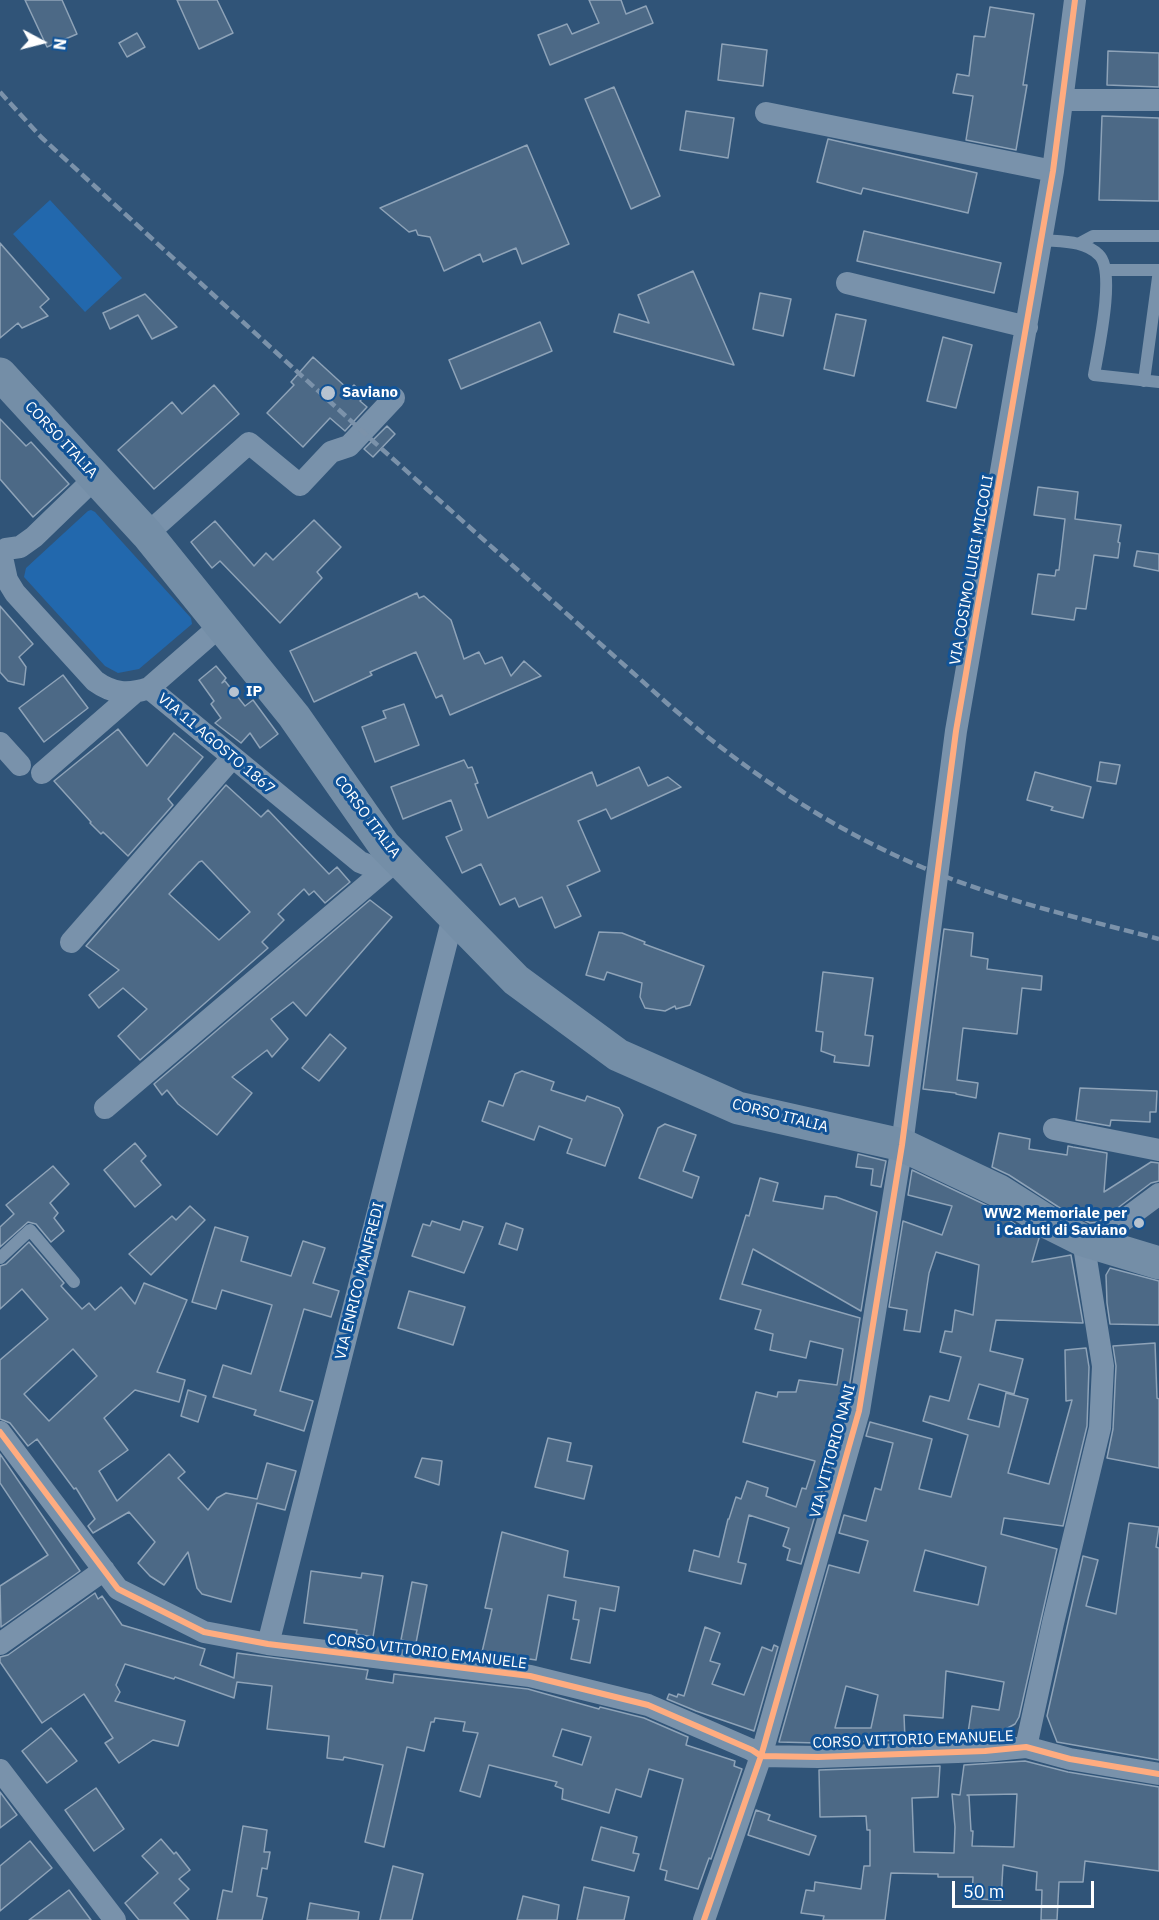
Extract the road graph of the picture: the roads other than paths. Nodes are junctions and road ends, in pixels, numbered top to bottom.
1 (1075, 0) edge
2 (1063, 100) junction
3 (1159, 100) edge
4 (766, 113) dead end
5 (1053, 171) junction
6 (1159, 236) edge
7 (1041, 240) junction
8 (1080, 243) junction
9 (1106, 270) junction
10 (1159, 270) edge
11 (847, 283) dead end
12 (1027, 327) junction
13 (0, 374) edge
14 (1144, 381) junction
15 (1159, 382) edge
16 (394, 398) dead end
17 (96, 477) junction
18 (147, 534) junction
19 (2, 551) edge
20 (220, 626) junction
21 (141, 691) junction
22 (0, 743) edge
23 (232, 758) junction
24 (20, 765) dead end
25 (42, 773) dead end
26 (391, 852) junction
27 (453, 917) junction
28 (71, 942) dead end
29 (105, 1108) dead end
30 (1054, 1130) dead end
31 (902, 1145) junction
32 (1159, 1150) edge
33 (1159, 1194) edge
34 (1088, 1242) junction
35 (0, 1258) edge
36 (1159, 1263) edge
37 (74, 1282) dead end
38 (0, 1432) edge
39 (104, 1570) junction
40 (0, 1644) edge
41 (268, 1644) junction
42 (1026, 1747) junction
43 (761, 1756) junction
44 (0, 1770) edge
45 (1159, 1774) edge
46 (115, 1920) edge
47 (704, 1920) edge

1 - 2 street, VIA COSIMO LUIGI MICCOLI
2 - 3 street
2 - 5 street, VIA COSIMO LUIGI MICCOLI
4 - 5 street
5 - 7 street, VIA COSIMO LUIGI MICCOLI
6 - 8 lane
7 - 8 lane
7 - 12 street, VIA COSIMO LUIGI MICCOLI
8 - 9 lane
9 - 10 lane
9 - 14 lane
10 - 14 lane
11 - 12 street
12 - 31 street, VIA COSIMO LUIGI MICCOLI
13 - 17 main road, CORSO ITALIA
14 - 15 lane
16 - 18 street
17 - 18 main road, CORSO ITALIA
17 - 19 street
18 - 20 main road, CORSO ITALIA
19 - 21 street
20 - 21 street
20 - 26 main road, CORSO ITALIA
21 - 23 street, VIA 11 AGOSTO 1867
21 - 25 street
22 - 24 street
23 - 26 street, VIA 11 AGOSTO 1867
23 - 28 street
26 - 27 main road, CORSO ITALIA
26 - 29 street
27 - 31 main road, CORSO ITALIA
27 - 41 street, VIA ENRICO MANFREDI
30 - 32 street
31 - 34 main road, CORSO ITALIA
31 - 43 street, VIA VITTORIO NANI
33 - 34 street
34 - 36 main road, CORSO ITALIA
34 - 42 street
35 - 37 lane
38 - 39 street
39 - 40 street
39 - 41 street, CORSO VITTORIO EMANUELE
41 - 43 street, CORSO VITTORIO EMANUELE
42 - 43 street, CORSO VITTORIO EMANUELE
42 - 45 street, CORSO VITTORIO EMANUELE
43 - 47 street, VIA VITTORIO NANI
44 - 46 street

